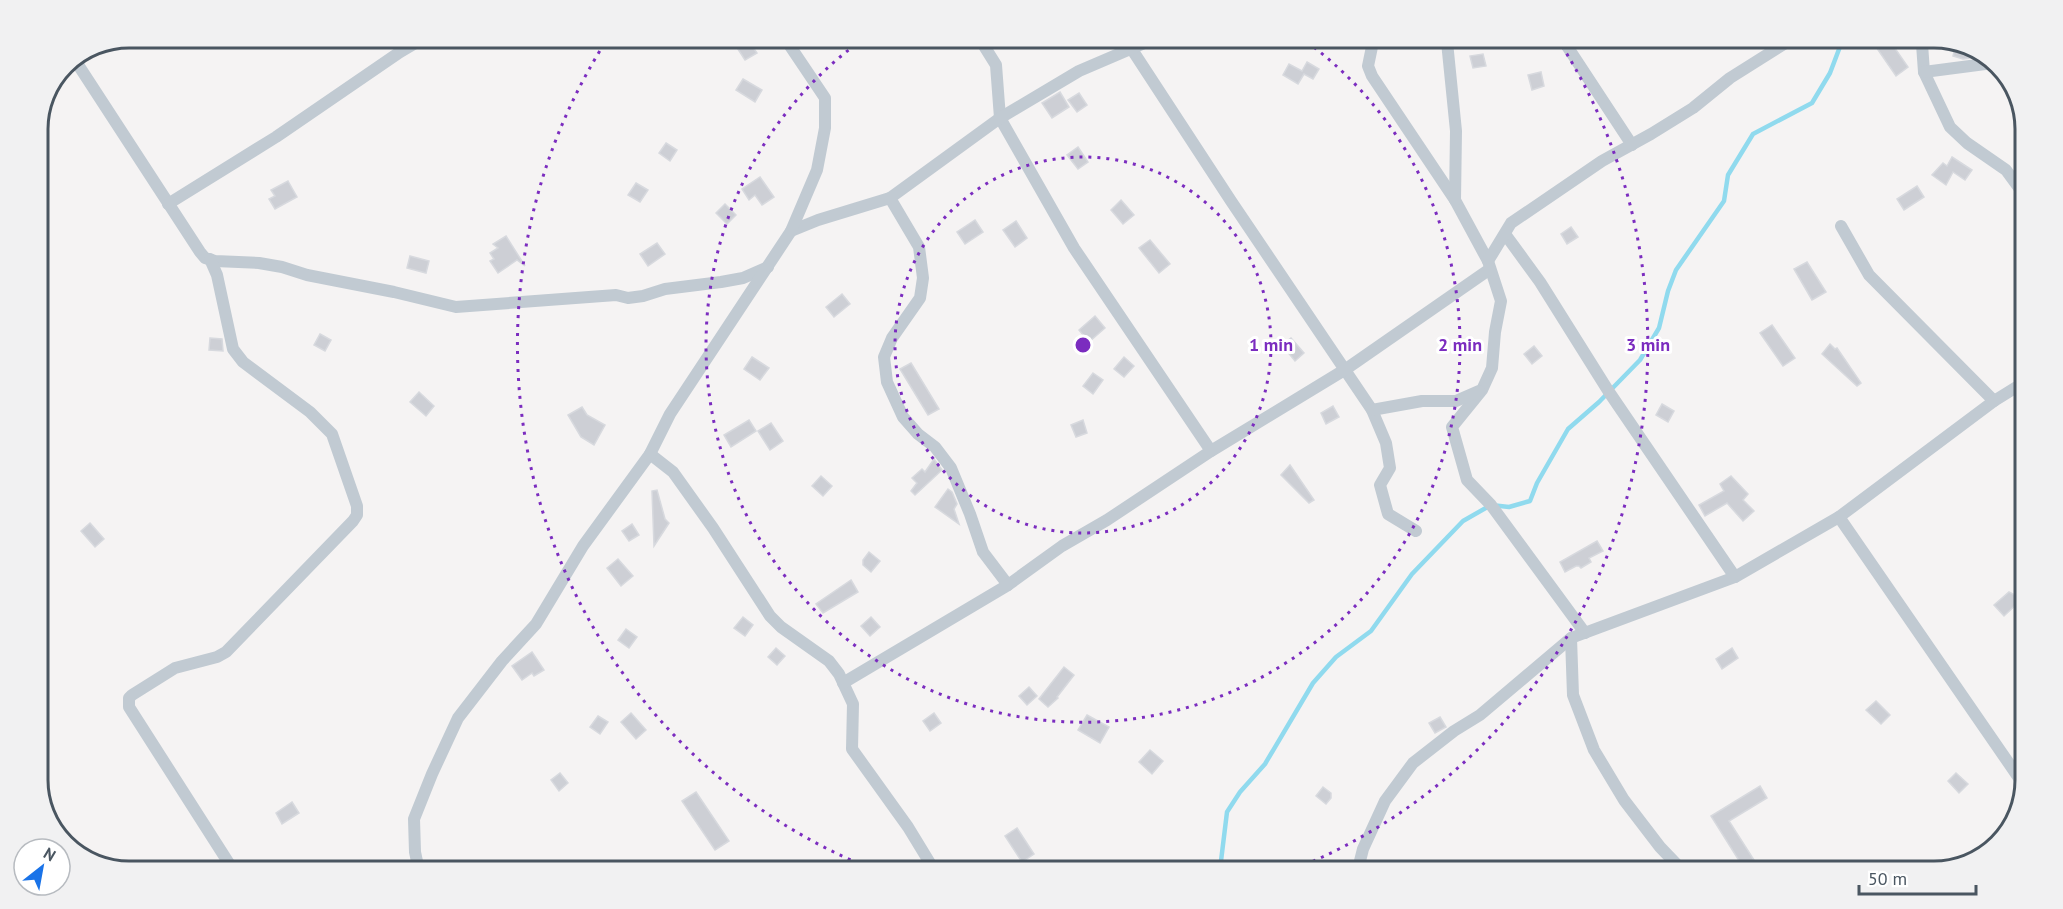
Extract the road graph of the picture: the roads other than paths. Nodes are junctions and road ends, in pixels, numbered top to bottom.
1 (407, 48) edge
2 (791, 48) edge
3 (985, 48) edge
4 (1131, 48) joint
5 (1372, 48) edge
6 (1448, 48) edge
7 (1568, 48) edge
8 (1778, 48) edge
9 (1922, 48) edge
10 (1982, 64) edge
11 (79, 66) edge
12 (1924, 72) junction
13 (1000, 118) junction
14 (1632, 145) junction
15 (2015, 182) edge
16 (890, 198) junction
17 (1455, 200) junction
18 (168, 204) junction
19 (1841, 226) dead end
20 (791, 231) junction
21 (1505, 234) junction
22 (210, 260) junction
23 (1489, 265) junction
24 (768, 267) junction
25 (1346, 369) junction
26 (2015, 388) edge
27 (1482, 390) junction
28 (1994, 401) junction
29 (1372, 410) junction
30 (1211, 451) junction
31 (650, 454) junction
32 (1839, 517) junction
33 (1416, 531) dead end
34 (1735, 577) junction
35 (1008, 585) junction
36 (1585, 633) junction
37 (1571, 638) junction
38 (843, 682) junction
39 (2015, 772) edge
40 (227, 861) edge
41 (417, 861) edge
42 (929, 861) edge
43 (1360, 861) edge
44 (1673, 861) edge

1 - 18 street
2 - 20 street
3 - 13 street
4 - 13 street
4 - 25 street
5 - 17 street
6 - 17 street
7 - 14 street
8 - 14 street
9 - 12 street
10 - 12 street
11 - 18 street
12 - 15 street
13 - 16 street
13 - 30 street
14 - 21 street
16 - 20 street
16 - 35 street
17 - 23 street
18 - 22 street
19 - 28 street
20 - 24 street
21 - 23 street
21 - 34 street
22 - 24 street
22 - 40 street
23 - 25 street
23 - 27 street
24 - 31 street
25 - 29 street
25 - 30 street
26 - 28 street
27 - 29 street
27 - 36 street
28 - 32 street
29 - 33 street
30 - 35 street
31 - 38 street
31 - 41 street
32 - 34 street
32 - 39 street
34 - 36 street
35 - 38 street
36 - 37 street
37 - 43 street
37 - 44 street
38 - 42 street

